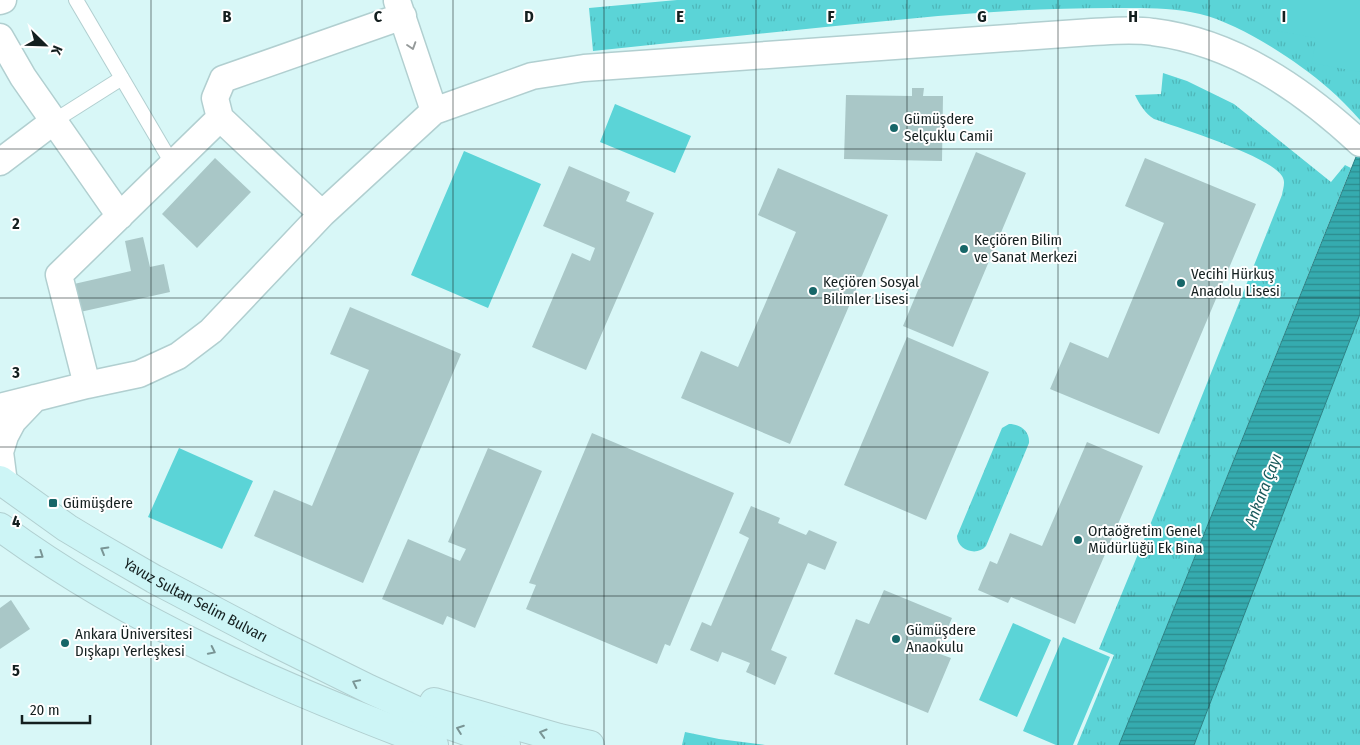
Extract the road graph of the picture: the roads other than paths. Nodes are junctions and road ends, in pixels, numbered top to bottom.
1 (76, 0) edge
2 (400, 8) edge
3 (0, 37) edge
4 (122, 78) junction
5 (434, 111) junction
6 (220, 118) junction
7 (54, 121) junction
8 (1360, 143) edge
9 (0, 162) edge
10 (172, 165) junction
11 (322, 214) junction
12 (120, 216) junction
13 (88, 385) junction
14 (35, 398) junction
15 (0, 407) edge
16 (2, 481) edge
17 (0, 527) edge
18 (400, 703) junction
19 (397, 737) edge
20 (434, 745) edge
21 (506, 745) edge
22 (590, 745) edge

1 - 4 lane
2 -> 5 street
2 - 6 street
3 - 7 street
4 - 7 lane
4 - 10 lane
5 - 8 street
5 - 11 street
6 - 10 street
6 - 11 street
7 - 9 street
7 - 12 street
10 - 12 street
11 - 13 street
12 - 13 street
13 - 14 street
14 - 15 street
14 - 16 street
18 -> 16 main road, Yavuz Sultan Selim Bulvarı
17 -> 19 main road
21 -> 18 main road, Yavuz Sultan Selim Bulvarı
22 -> 18 main road
19 - 20 main road

